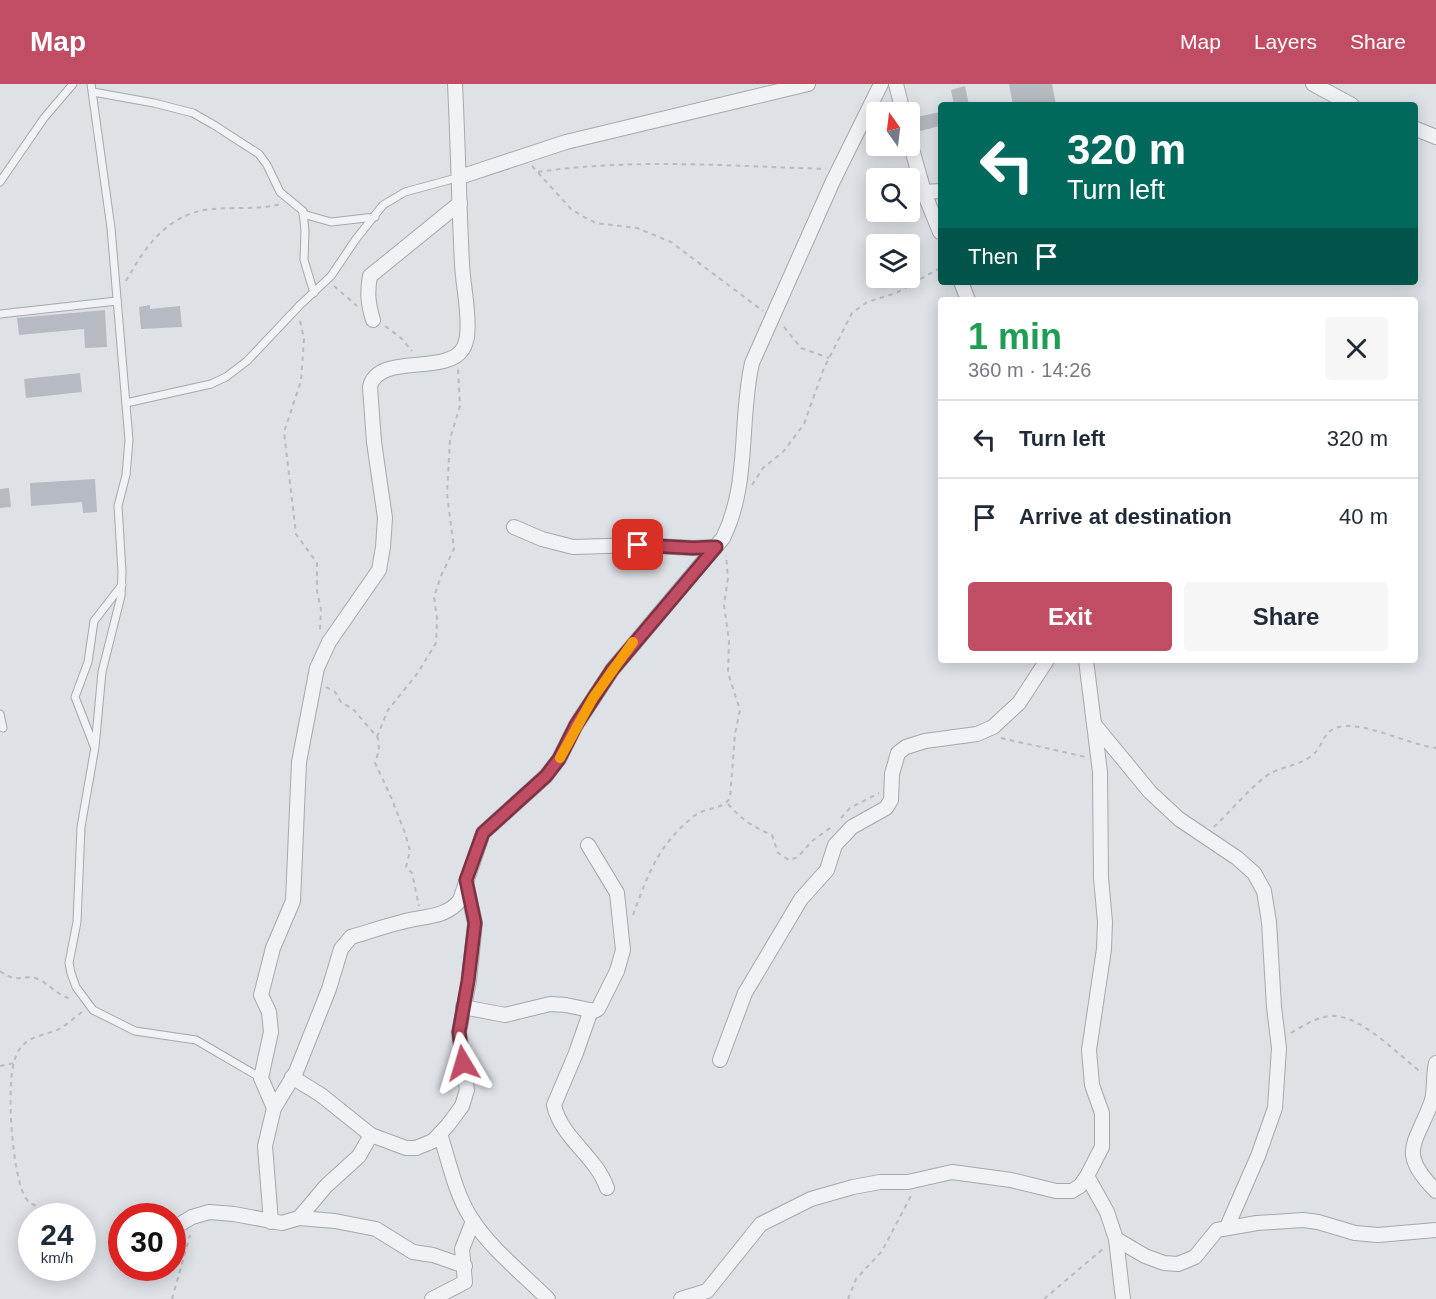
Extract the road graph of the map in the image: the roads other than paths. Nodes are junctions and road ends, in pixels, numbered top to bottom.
1 (73, 84) edge
2 (455, 84) edge
3 (808, 84) edge
4 (881, 84) edge
5 (896, 84) edge
6 (1313, 84) edge
7 (92, 88) edge
8 (900, 102) edge
9 (1346, 102) edge
10 (1418, 130) edge
11 (1436, 137) edge
12 (914, 156) edge
13 (460, 177) junction
14 (0, 182) edge
15 (938, 191) edge
16 (924, 192) junction
17 (460, 203) junction
18 (303, 214) junction
19 (375, 217) junction
20 (938, 227) edge
21 (314, 293) junction
22 (117, 299) junction
23 (0, 314) edge
24 (373, 320) dead end
25 (126, 403) junction
26 (514, 527) dead end
27 (719, 542) junction
28 (122, 585) junction
29 (1045, 663) edge
30 (1086, 663) edge
31 (0, 714) edge
32 (1092, 723) junction
33 (3, 728) dead end
34 (95, 747) junction
35 (588, 845) dead end
36 (466, 880) junction
37 (463, 1006) junction
38 (591, 1010) junction
39 (720, 1060) dead end
40 (1436, 1063) edge
41 (292, 1077) junction
42 (261, 1078) junction
43 (1434, 1083) edge
44 (274, 1108) junction
45 (440, 1134) junction
46 (371, 1135) junction
47 (1087, 1176) junction
48 (607, 1188) dead end
49 (1436, 1191) edge
50 (299, 1218) junction
51 (186, 1221) edge
52 (473, 1221) junction
53 (271, 1222) junction
54 (1227, 1227) junction
55 (1436, 1230) edge
56 (1116, 1239) junction
57 (465, 1266) junction
58 (432, 1299) edge
59 (548, 1299) edge
60 (681, 1299) edge
61 (1123, 1299) edge

1 - 14 lane
2 - 13 street
3 - 13 street
4 - 27 street
5 - 8 street
6 - 9 street
7 - 18 lane
7 - 22 lane
10 - 11 street
12 - 16 street
13 - 17 street
13 - 19 lane
15 - 16 street
16 - 20 street
17 - 24 street
17 - 42 street
18 - 19 lane
18 - 21 lane
19 - 21 lane
21 - 25 lane
22 - 23 lane
22 - 25 lane
25 - 28 lane
26 - 27 street
27 - 36 street
28 - 34 lane
28 - 34 lane
29 - 39 street
30 - 32 street
31 - 33 lane
32 - 47 street
32 - 54 street
34 - 42 lane
35 - 38 street
36 - 37 street
36 - 41 street
37 - 38 street
37 - 45 street
38 - 48 street
40 - 43 street
41 - 44 street
41 - 46 street
42 - 44 street
43 - 49 street
44 - 53 street
45 - 46 street
45 - 52 street
46 - 50 street
47 - 56 street
47 - 60 street
50 - 53 street
50 - 57 street
51 - 53 street
52 - 57 street
52 - 59 street
54 - 55 street
54 - 56 street
56 - 61 street
57 - 58 street

